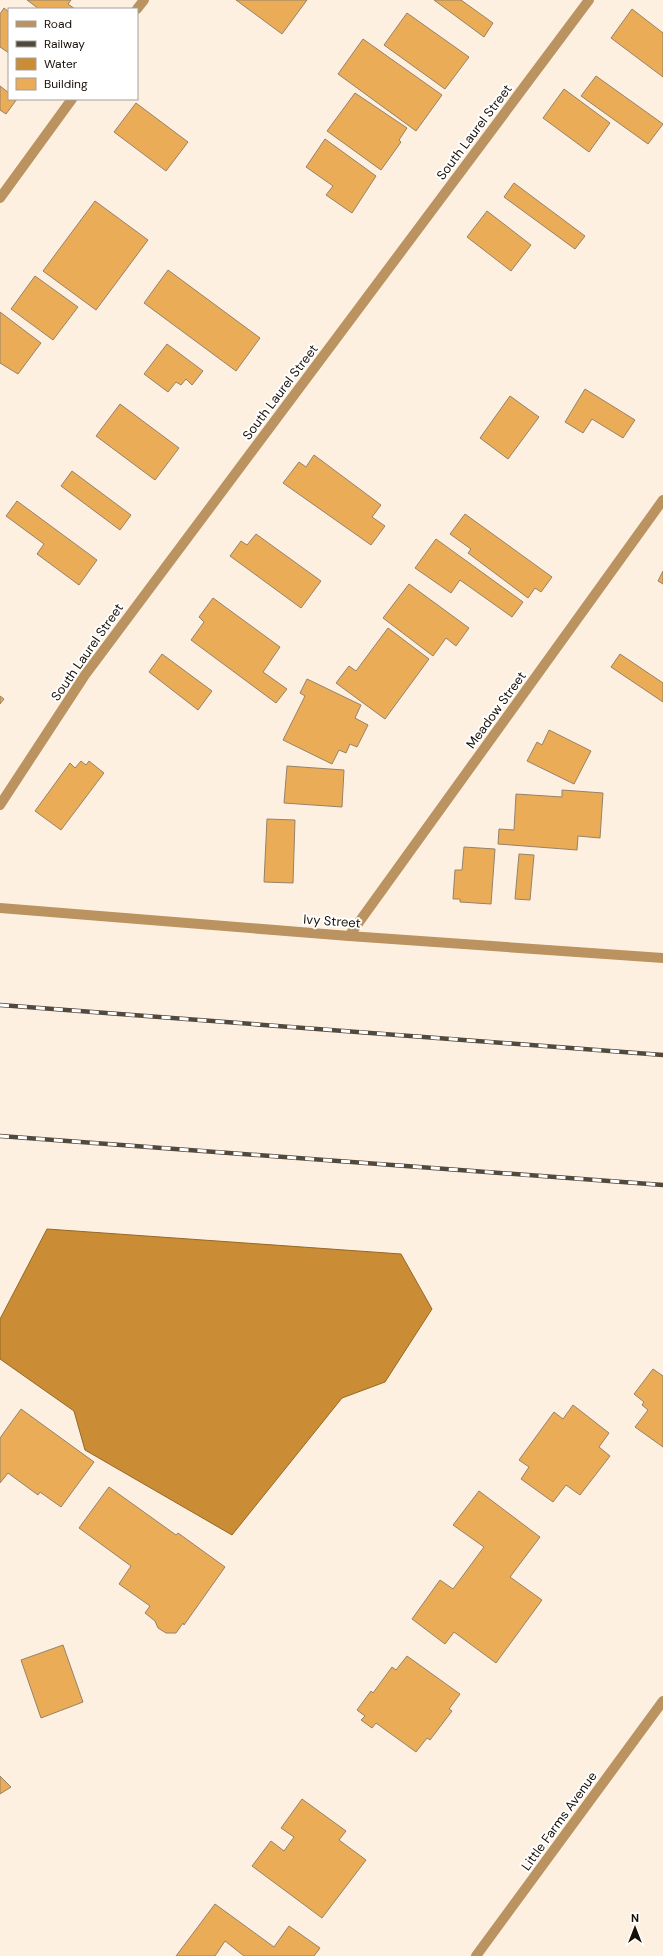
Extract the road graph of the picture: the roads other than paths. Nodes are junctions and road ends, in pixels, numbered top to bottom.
1 (144, 0) edge
2 (589, 0) edge
3 (138, 8) edge
4 (71, 100) edge
5 (0, 198) edge
6 (663, 500) edge
7 (0, 805) edge
8 (0, 908) edge
9 (349, 936) junction
10 (663, 958) edge
11 (663, 1701) edge
12 (476, 1956) edge

1 - 3 street
2 - 7 street, South Laurel Street
4 - 5 street
6 - 9 street, Meadow Street
8 - 9 street, Ivy Street
9 - 10 street, Ivy Street
11 - 12 street, Little Farms Avenue

